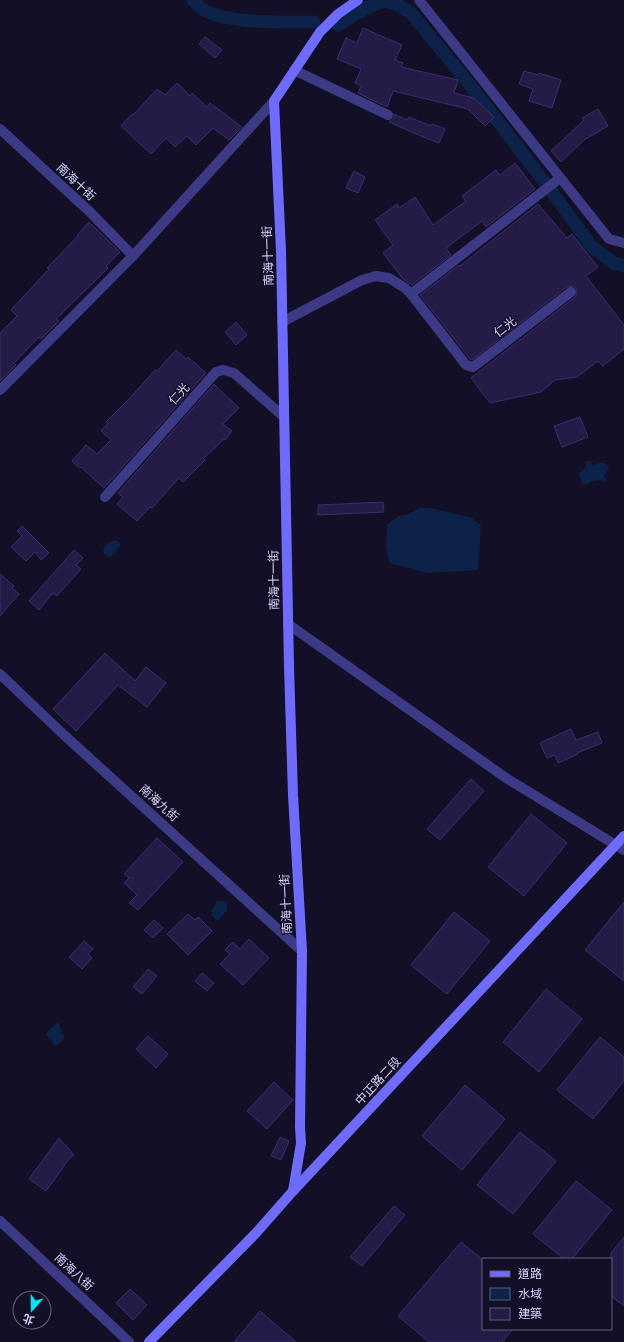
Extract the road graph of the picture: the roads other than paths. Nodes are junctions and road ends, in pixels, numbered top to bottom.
1 (358, 0) edge
2 (419, 0) edge
3 (294, 70) junction
4 (274, 101) junction
5 (388, 115) dead end
6 (0, 129) edge
7 (560, 178) junction
8 (624, 243) edge
9 (133, 256) junction
10 (571, 292) dead end
11 (411, 294) junction
12 (282, 322) junction
13 (0, 390) edge
14 (284, 417) junction
15 (105, 497) dead end
16 (288, 624) junction
17 (0, 674) edge
18 (624, 836) edge
19 (620, 848) edge
20 (302, 951) junction
21 (293, 1191) junction
22 (0, 1221) edge
23 (129, 1342) edge
24 (148, 1342) edge

1 - 3 street
2 - 7 street
3 - 4 street
3 - 5 street
4 - 9 street
4 - 12 street, 南海十一街
6 - 9 street, 南海十街
7 - 8 street
7 - 11 street
9 - 13 street
10 - 11 street, 仁光
11 - 12 street, 仁光
12 - 14 street, 南海十一街
14 - 15 street, 仁光
14 - 16 street, 南海十一街
16 - 19 street
16 - 20 street, 南海十一街
17 - 20 street, 南海九街
18 - 19 street, 中正路二段
19 - 21 street, 中正路二段
20 - 21 street, 南海十一街
21 - 24 street, 中正路二段
22 - 23 street, 南海八街

